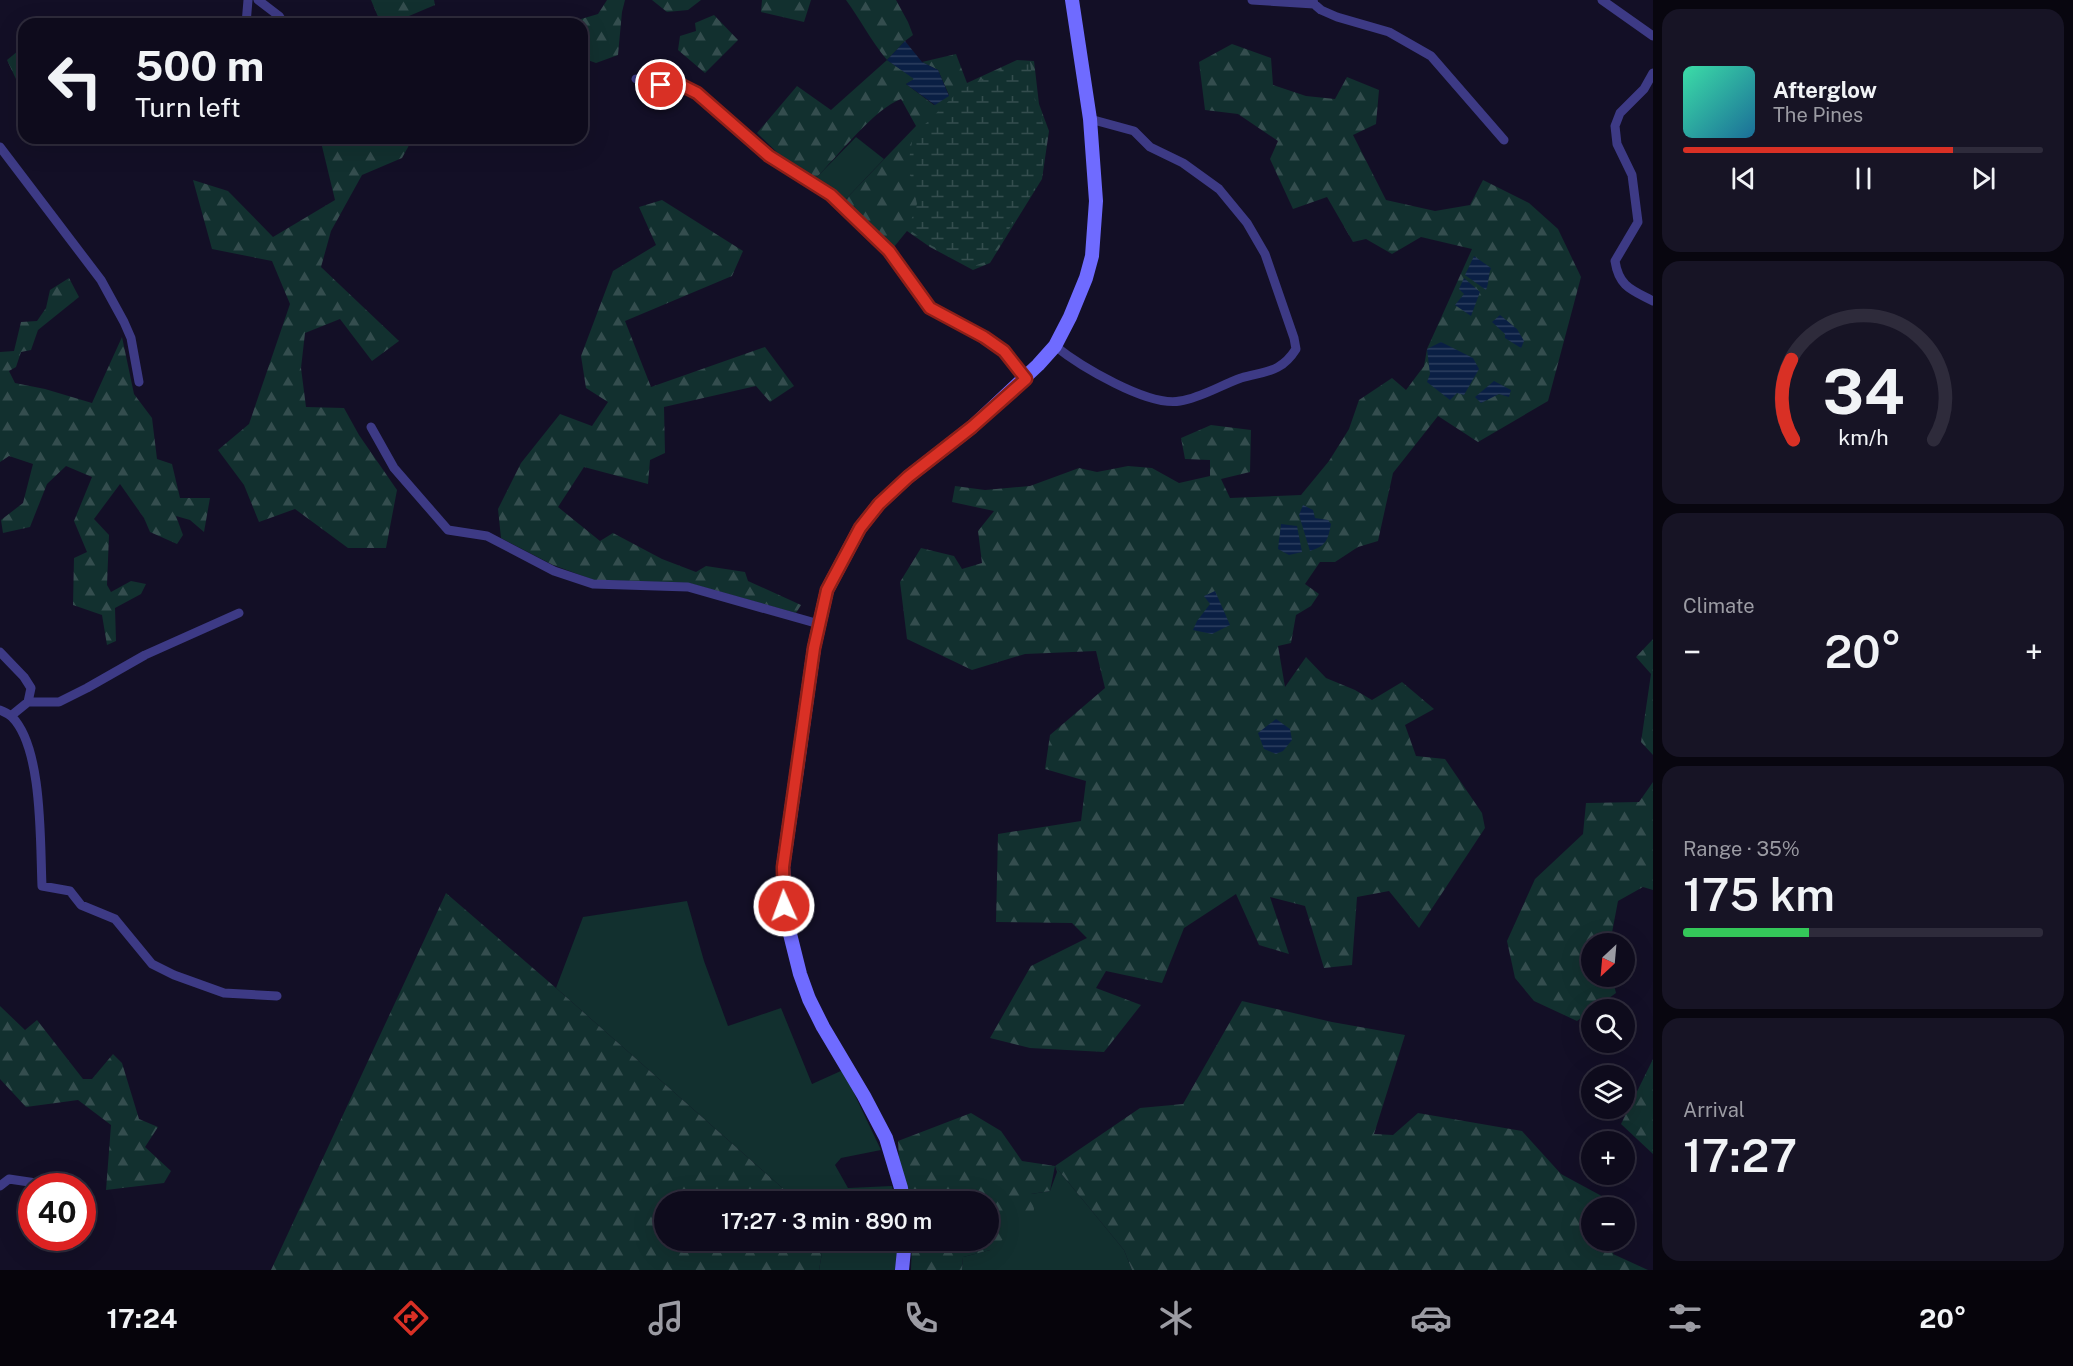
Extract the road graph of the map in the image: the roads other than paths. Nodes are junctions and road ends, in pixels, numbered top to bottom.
1 (248, 0) edge
2 (258, 0) edge
3 (1072, 0) edge
4 (1252, 0) edge
5 (1602, 0) edge
6 (1314, 2) edge
7 (246, 18) edge
8 (280, 18) edge
9 (1653, 36) edge
10 (1653, 73) edge
11 (636, 79) dead end
12 (1090, 119) junction
13 (1504, 141) dead end
14 (0, 147) edge
15 (1653, 301) edge
16 (1055, 346) junction
17 (1026, 379) junction
18 (139, 382) dead end
19 (371, 427) dead end
20 (239, 613) dead end
21 (819, 624) junction
22 (0, 652) edge
23 (28, 702) junction
24 (0, 710) edge
25 (12, 715) junction
26 (277, 996) dead end
27 (18, 1180) edge
28 (0, 1186) edge
29 (901, 1191) edge
30 (904, 1251) edge
31 (902, 1270) edge

1 - 7 street
2 - 8 street
3 - 12 street
4 - 6 street
5 - 9 street
6 - 13 street
10 - 15 street
11 - 17 street
12 - 16 street
12 - 16 street
14 - 18 street
16 - 17 street
17 - 21 street
19 - 21 street
20 - 23 street
21 - 29 street
22 - 23 street
23 - 25 street
24 - 25 street
25 - 26 street
27 - 28 street
30 - 31 street

